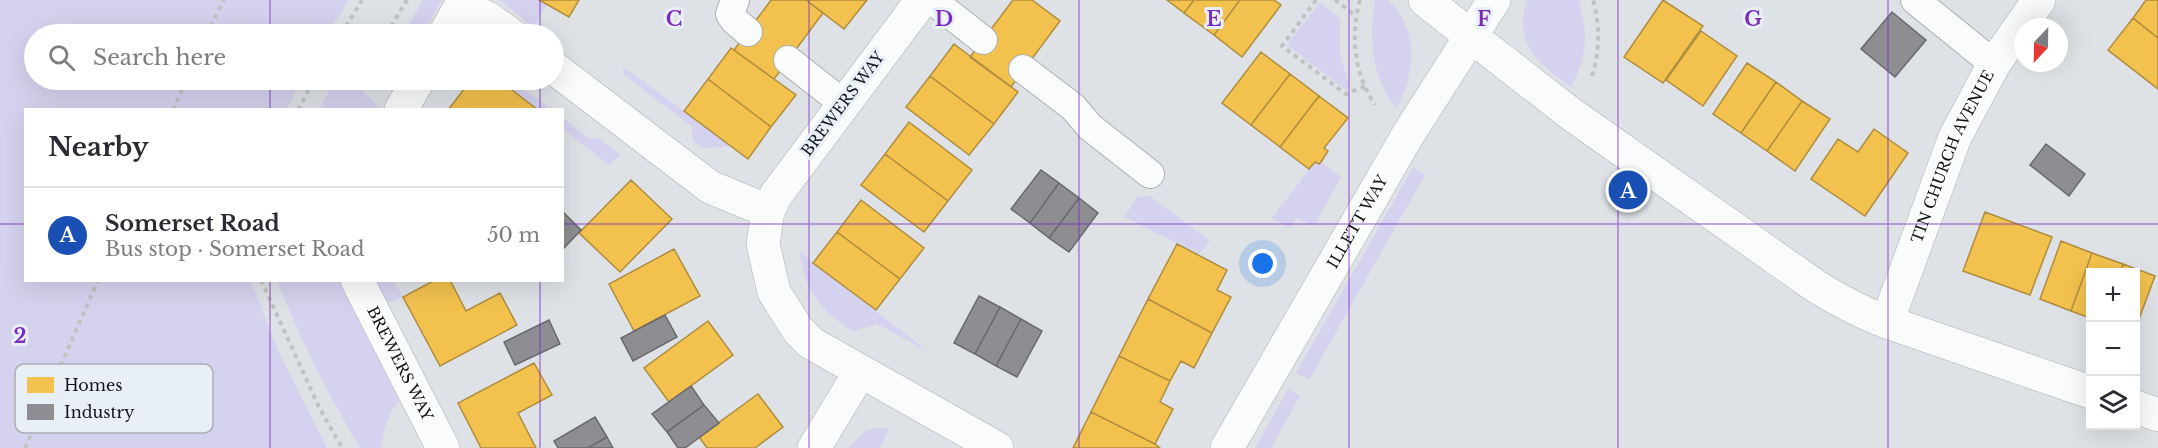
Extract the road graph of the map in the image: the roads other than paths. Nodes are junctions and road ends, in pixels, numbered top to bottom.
1 (735, 0) edge
2 (922, 0) edge
3 (932, 0) edge
4 (1425, 0) edge
5 (1494, 0) edge
6 (1914, 0) edge
7 (2039, 0) edge
8 (463, 2) edge
9 (451, 24) edge
10 (496, 24) edge
11 (748, 32) dead end
12 (1472, 37) junction
13 (983, 40) dead end
14 (788, 60) dead end
15 (1994, 64) junction
16 (1023, 69) dead end
17 (564, 76) edge
18 (412, 90) edge
19 (844, 104) junction
20 (402, 108) edge
21 (1150, 174) dead end
22 (768, 211) junction
23 (358, 282) edge
24 (1887, 322) junction
25 (860, 372) junction
26 (2086, 390) edge
27 (2140, 408) edge
28 (2158, 415) edge
29 (443, 448) edge
30 (814, 448) edge
31 (997, 448) edge
32 (1227, 448) edge

1 - 11 lane
2 - 19 street, BREWERS WAY
3 - 13 lane
4 - 12 street
5 - 12 street, ILLETT WAY
6 - 15 lane
7 - 15 street, TIN CHURCH AVENUE
8 - 9 street
8 - 10 street
12 - 24 street
12 - 32 street, ILLETT WAY
14 - 19 lane
15 - 24 street, TIN CHURCH AVENUE
16 - 21 lane
17 - 22 street
18 - 20 street
19 - 22 street, BREWERS WAY
22 - 25 street, BREWERS WAY
23 - 29 street, BREWERS WAY
24 - 26 street
25 - 30 street
25 - 31 street, BREWERS WAY
27 - 28 street

